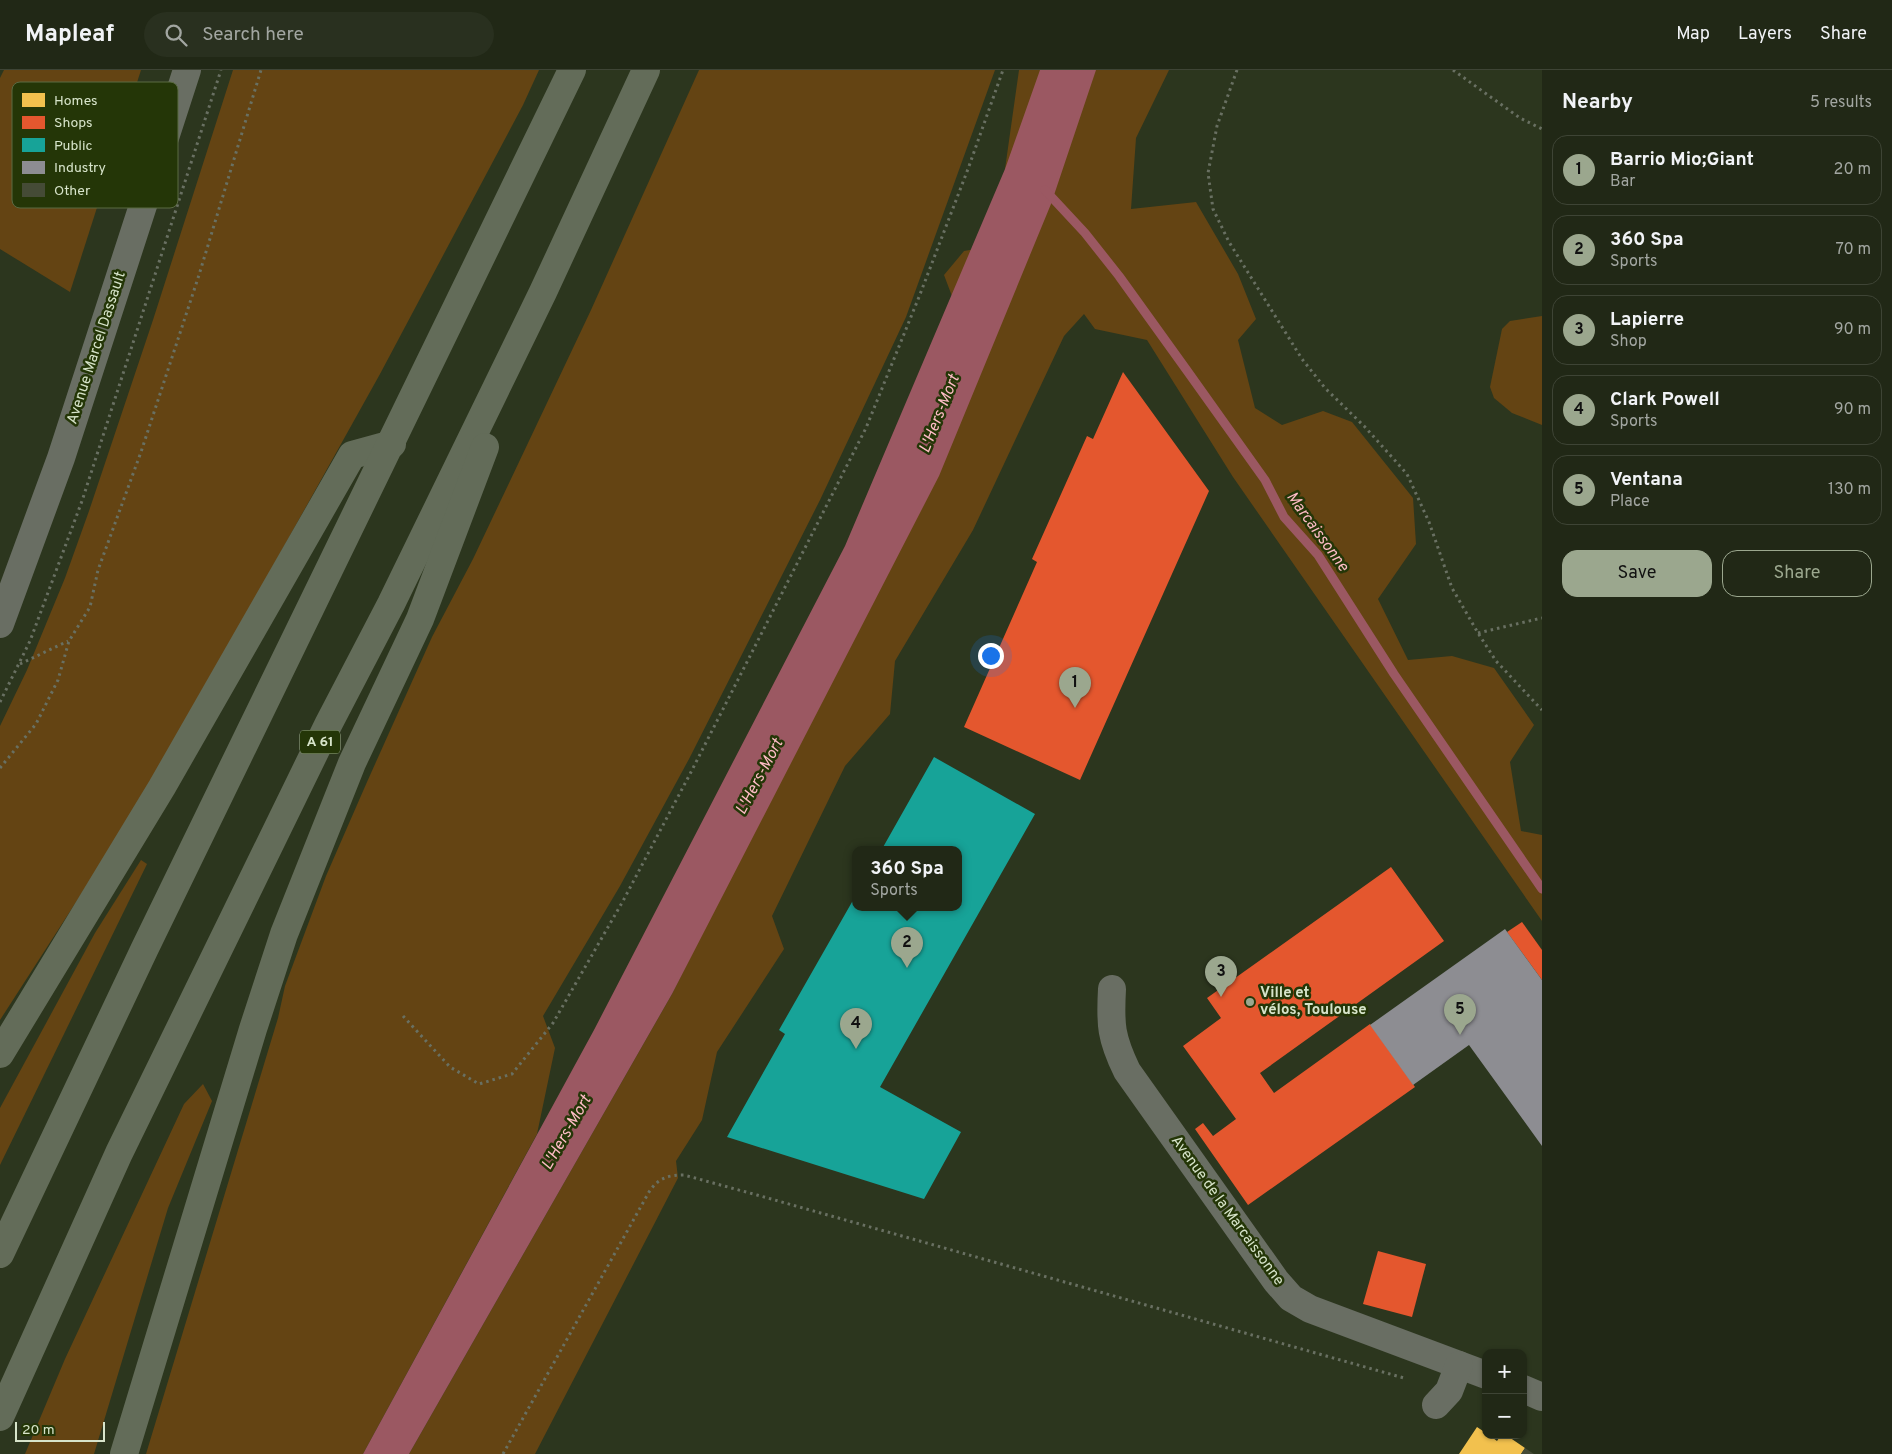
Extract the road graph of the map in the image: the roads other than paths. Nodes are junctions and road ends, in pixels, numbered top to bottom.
1 (187, 70) edge
2 (572, 70) edge
3 (646, 70) edge
4 (178, 98) edge
5 (142, 208) edge
6 (543, 292) junction
7 (392, 444) junction
8 (0, 624) edge
9 (1112, 989) dead end
10 (0, 1054) edge
11 (0, 1254) edge
12 (1459, 1365) junction
13 (1482, 1374) edge
14 (1527, 1391) edge
15 (1542, 1397) edge
16 (1436, 1405) dead end
17 (0, 1417) edge
18 (124, 1454) edge

1 - 4 street, Avenue Marcel Dassault
2 - 7 highway
3 - 6 highway, A 61
5 - 8 street, Avenue Marcel Dassault
6 - 17 highway, A 61
6 - 18 highway
7 - 10 highway
7 - 11 highway
9 - 12 street, Avenue de la Marcaissonne
12 - 13 street, Avenue de la Marcaissonne
12 - 16 street
14 - 15 street

